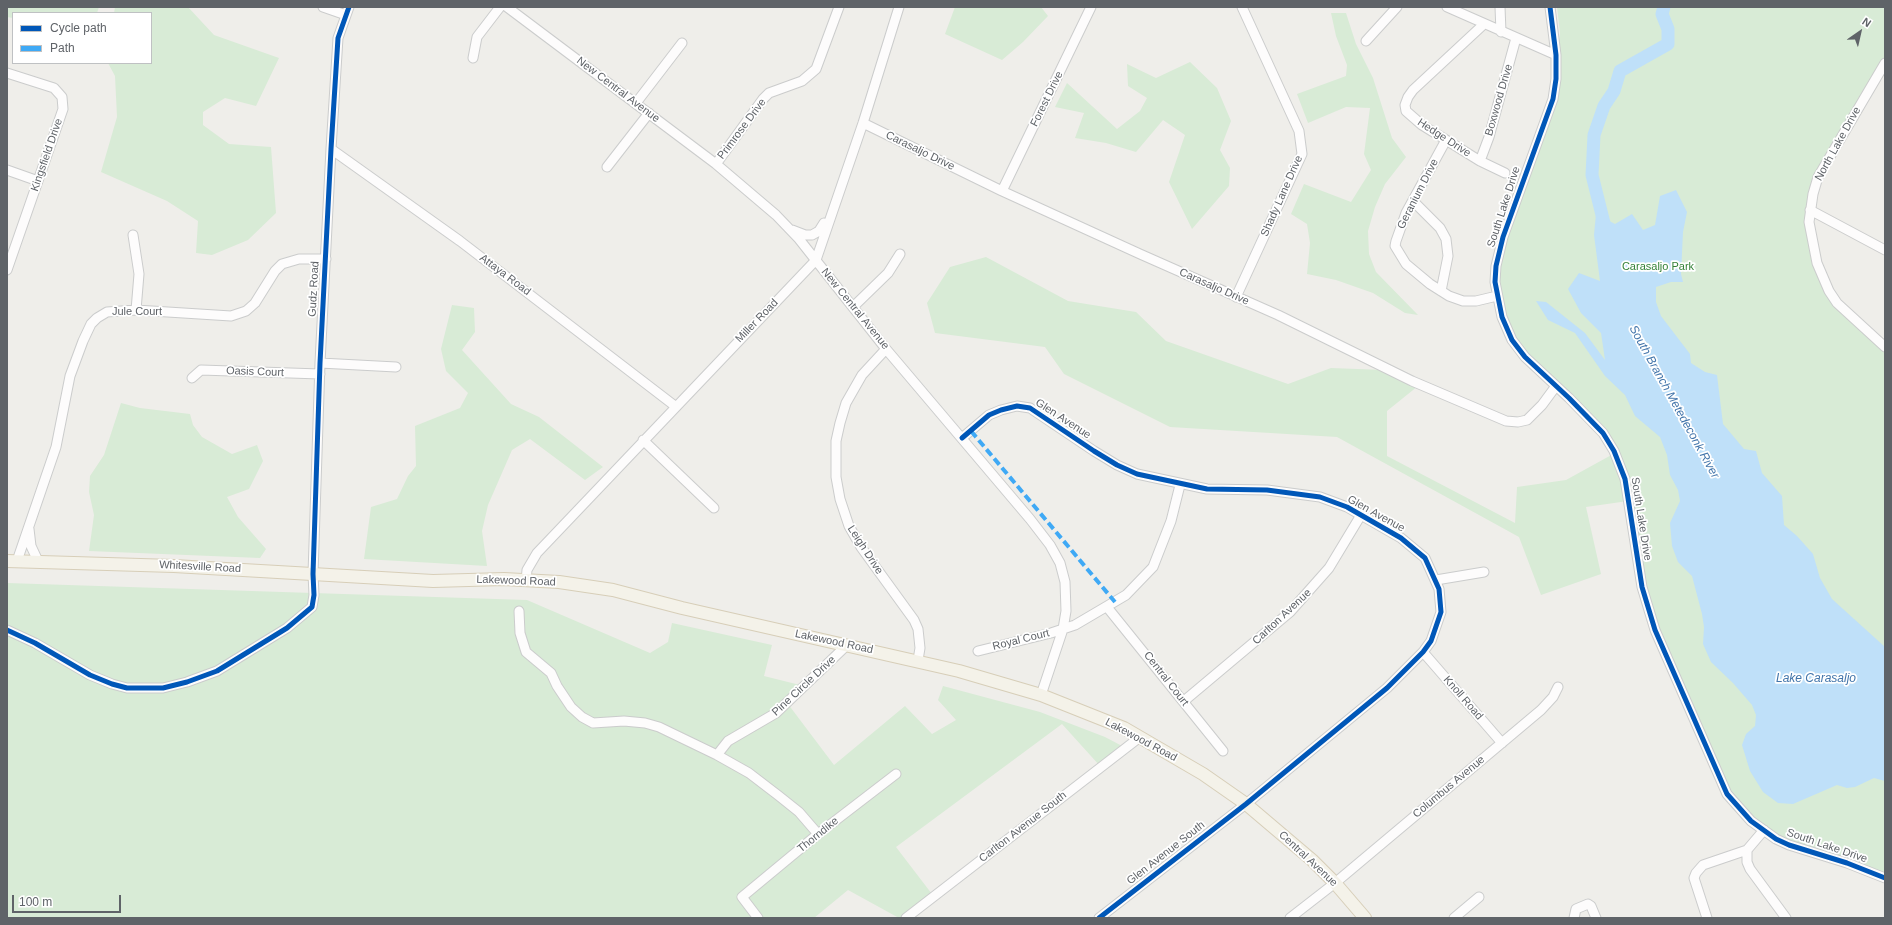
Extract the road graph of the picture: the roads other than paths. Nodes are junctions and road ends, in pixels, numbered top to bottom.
1 (322, 7) edge
2 (500, 7) edge
3 (507, 7) edge
4 (839, 7) edge
5 (899, 7) edge
6 (1091, 7) edge
7 (1242, 7) edge
8 (1398, 7) edge
9 (1447, 7) edge
10 (1500, 7) edge
11 (1550, 7) edge
12 (347, 11) edge
13 (1484, 24) junction
14 (1501, 32) junction
15 (1516, 38) junction
16 (1366, 41) dead end
17 (682, 43) dead end
18 (1556, 55) junction
19 (473, 58) dead end
20 (1885, 63) edge
21 (7, 73) edge
22 (636, 103) junction
23 (649, 113) junction
24 (863, 123) junction
25 (1446, 140) junction
26 (331, 149) junction
27 (1480, 161) junction
28 (716, 164) junction
29 (607, 167) dead end
30 (7, 170) edge
31 (1505, 173) dead end
32 (38, 181) junction
33 (1002, 191) junction
34 (1413, 201) junction
35 (835, 203) junction
36 (1810, 210) junction
37 (789, 228) junction
38 (134, 235) dead end
39 (1885, 250) edge
40 (900, 254) dead end
41 (326, 259) junction
42 (816, 260) junction
43 (7, 270) edge
44 (1441, 291) junction
45 (1497, 296) junction
46 (1236, 297) junction
47 (853, 307) junction
48 (136, 310) junction
49 (1885, 348) edge
50 (886, 349) junction
51 (320, 363) junction
52 (396, 367) dead end
53 (320, 374) junction
54 (192, 378) dead end
55 (1556, 386) junction
56 (675, 406) junction
57 (962, 438) junction
58 (643, 440) junction
59 (1180, 484) junction
60 (714, 508) dead end
61 (1361, 515) junction
62 (29, 526) junction
63 (12, 561) edge
64 (38, 561) junction
65 (1484, 572) dead end
66 (313, 574) junction
67 (393, 578) joint
68 (526, 580) junction
69 (1436, 580) junction
70 (1108, 607) junction
71 (519, 611) dead end
72 (1063, 629) junction
73 (7, 630) edge
74 (847, 645) junction
75 (978, 651) dead end
76 (1424, 652) junction
77 (918, 660) junction
78 (1558, 688) dead end
79 (1041, 694) junction
80 (1184, 701) junction
81 (1140, 737) junction
82 (1502, 743) junction
83 (1223, 751) dead end
84 (717, 755) junction
85 (896, 774) dead end
86 (1246, 804) junction
87 (1764, 830) junction
88 (818, 834) junction
89 (1747, 850) junction
90 (1885, 878) edge
91 (1335, 883) junction
92 (1479, 898) dead end
93 (758, 918) edge
94 (906, 918) edge
95 (1099, 918) edge
96 (1290, 918) edge
97 (1365, 918) edge
98 (1454, 918) edge
99 (1574, 918) edge
100 (1596, 918) edge
101 (1708, 918) edge
102 (1786, 918) edge

1 - 12 street
2 - 19 street
3 - 22 street, New Central Avenue
4 - 28 street, Primrose Drive
5 - 24 street, Miller Road
6 - 33 street, Forest Drive
7 - 46 street, Shady Lane Drive
8 - 16 street
9 - 13 street
10 - 14 street
11 - 18 street, South Lake Drive
12 - 26 street, Gudz Road
13 - 14 street
13 - 25 street, Hedge Drive
14 - 15 street
15 - 18 street
15 - 27 street, Boxwood Drive
17 - 22 street
18 - 45 street, South Lake Drive
20 - 36 street, North Lake Drive
21 - 32 street, Kingsfield Drive
22 - 23 street, New Central Avenue
23 - 28 street, New Central Avenue
23 - 29 street
24 - 33 street, Carasaljo Drive
24 - 35 street, Miller Road
25 - 27 street, Hedge Drive
25 - 34 street, Geranium Drive
26 - 41 street, Gudz Road
26 - 56 street, Attaya Road
27 - 31 street, Hedge Drive
28 - 37 street, New Central Avenue
30 - 32 street
32 - 43 street, Kingsfield Drive
33 - 46 street, Carasaljo Drive
34 - 44 street
34 - 44 street, Geranium Drive
35 - 37 street
35 - 42 street, Miller Road
36 - 39 street
36 - 49 street, North Lake Drive
37 - 42 street, New Central Avenue
38 - 48 street
40 - 47 street
41 - 48 street, Jule Court
41 - 51 street, Gudz Road
42 - 47 street, New Central Avenue
42 - 56 street, Miller Road
44 - 45 street, Geranium Drive
45 - 55 street, South Lake Drive
46 - 55 street, Carasaljo Drive
47 - 50 street, New Central Avenue
48 - 62 street, Jule Court
50 - 57 street, New Central Avenue
50 - 77 street, Leigh Drive
51 - 52 street
51 - 53 street, Gudz Road
53 - 54 street, Oasis Court
53 - 66 street, Gudz Road
55 - 87 street, South Lake Drive
56 - 58 street, Miller Road
57 - 59 street, Glen Avenue
57 - 72 street, New Central Avenue
58 - 60 street
58 - 68 street, Miller Road
59 - 61 street, Glen Avenue
59 - 70 street, Royal Court
61 - 69 street, Glen Avenue
61 - 80 street, Carlton Avenue
62 - 63 street, Jule Court
62 - 64 street, Jule Court
63 - 64 main road, Whitesville Road
64 - 66 main road, Whitesville Road
65 - 69 street
66 - 67 main road, Whitesville Road
66 - 73 street, Gudz Road
67 - 68 main road, Lakewood Road
68 - 74 main road, Lakewood Road
69 - 76 street, Glen Avenue
70 - 72 street, Royal Court
70 - 80 street, Central Court
71 - 84 street
72 - 75 street, Royal Court
72 - 79 street, New Central Avenue
74 - 77 main road, Lakewood Road
74 - 84 street, Pine Circle Drive
76 - 82 street, Knoll Road
76 - 86 street, Glen Avenue
77 - 79 main road, Lakewood Road
78 - 82 street, Columbus Avenue
79 - 81 main road, Lakewood Road
80 - 83 street, Central Court
81 - 86 main road, Lakewood Road
81 - 94 street, Carlton Avenue South
82 - 91 street, Columbus Avenue
84 - 88 street
85 - 88 street, Thorndike
86 - 91 main road, Central Avenue
86 - 95 street, Glen Avenue South
87 - 89 street
87 - 90 street, South Lake Drive
88 - 93 street, Thorndike
89 - 101 street
89 - 102 street
91 - 96 street, Columbus Avenue
91 - 97 main road, Central Avenue
92 - 98 street
99 - 100 street

